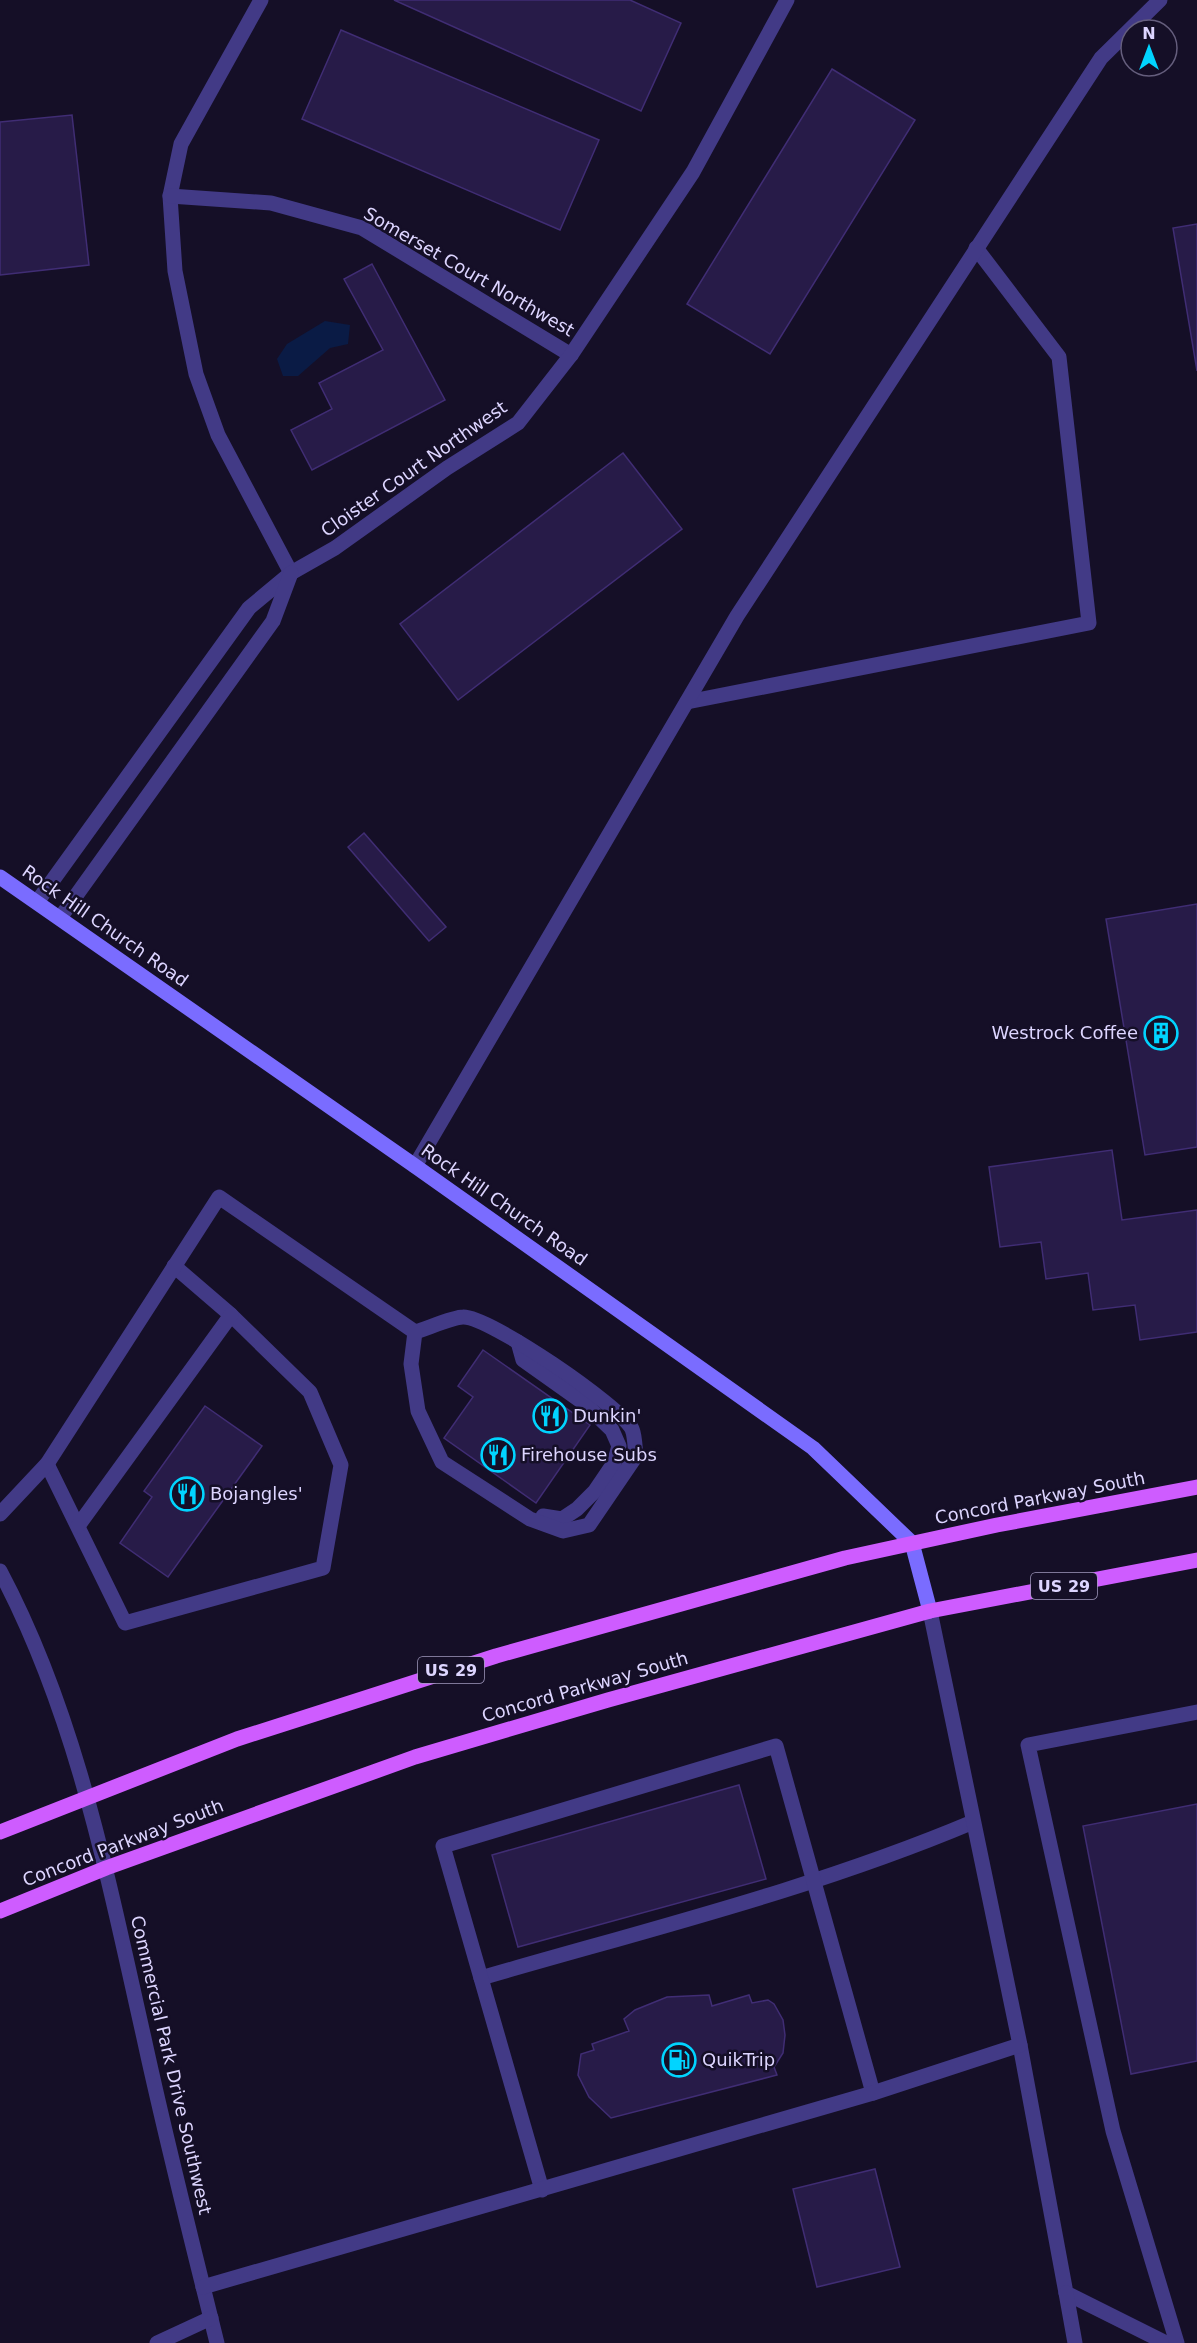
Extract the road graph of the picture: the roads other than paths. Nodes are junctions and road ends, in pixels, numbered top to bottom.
1 (261, 0) edge
2 (787, 0) edge
3 (1160, 0) edge
4 (170, 196) junction
5 (976, 248) junction
6 (571, 355) junction
7 (291, 573) junction
8 (687, 702) junction
9 (0, 877) edge
10 (37, 902) junction
11 (60, 918) junction
12 (415, 1166) junction
13 (174, 1266) junction
14 (231, 1314) junction
15 (415, 1332) junction
16 (47, 1464) junction
17 (1197, 1487) edge
18 (0, 1514) edge
19 (78, 1526) junction
20 (912, 1543) junction
21 (1197, 1560) edge
22 (0, 1571) edge
23 (930, 1611) junction
24 (1197, 1712) edge
25 (88, 1796) junction
26 (973, 1822) junction
27 (0, 1832) edge
28 (106, 1868) junction
29 (814, 1882) junction
30 (0, 1911) edge
31 (481, 1978) junction
32 (1020, 2045) junction
33 (873, 2092) junction
34 (542, 2190) junction
35 (203, 2287) junction
36 (1066, 2293) junction
37 (211, 2318) junction
38 (157, 2343) edge
39 (217, 2343) edge
40 (1075, 2343) edge
41 (1166, 2343) edge
42 (1177, 2343) edge

1 - 4 street
2 - 6 street, Cloister Court Northwest
3 - 5 street
4 - 6 street, Somerset Court Northwest
4 - 7 street
5 - 8 street
5 - 8 street
6 - 7 street, Cloister Court Northwest
7 - 10 street, Cloister Court Northwest
7 - 11 street
8 - 12 street
9 - 10 main road, Rock Hill Church Road
10 - 11 main road, Rock Hill Church Road
11 - 12 main road, Rock Hill Church Road
12 - 20 main road, Rock Hill Church Road
13 - 14 street
13 - 15 street
13 - 16 street
14 - 19 street
14 - 19 street
15 - 15 street
16 - 18 street
16 - 19 street
17 - 20 main road, Concord Parkway South / US 29
20 - 23 main road
20 - 25 main road, Concord Parkway South / US 29
21 - 23 main road, Concord Parkway South / US 29
22 - 25 street, Commercial Park Drive Southwest
23 - 26 street
23 - 28 main road, Concord Parkway South / US 29
24 - 42 street
25 - 27 main road, Concord Parkway South / US 29
25 - 28 street, Commercial Park Drive Southwest
26 - 29 street
26 - 32 street
28 - 30 main road, Concord Parkway South / US 29
28 - 35 street, Commercial Park Drive Southwest
29 - 31 street
29 - 31 street
29 - 33 street
31 - 34 street
32 - 33 street
32 - 36 street
33 - 34 street
34 - 35 street
35 - 37 street, Commercial Park Drive Southwest
36 - 40 street
36 - 41 street
37 - 38 street
37 - 39 street, Commercial Park Drive Southwest

